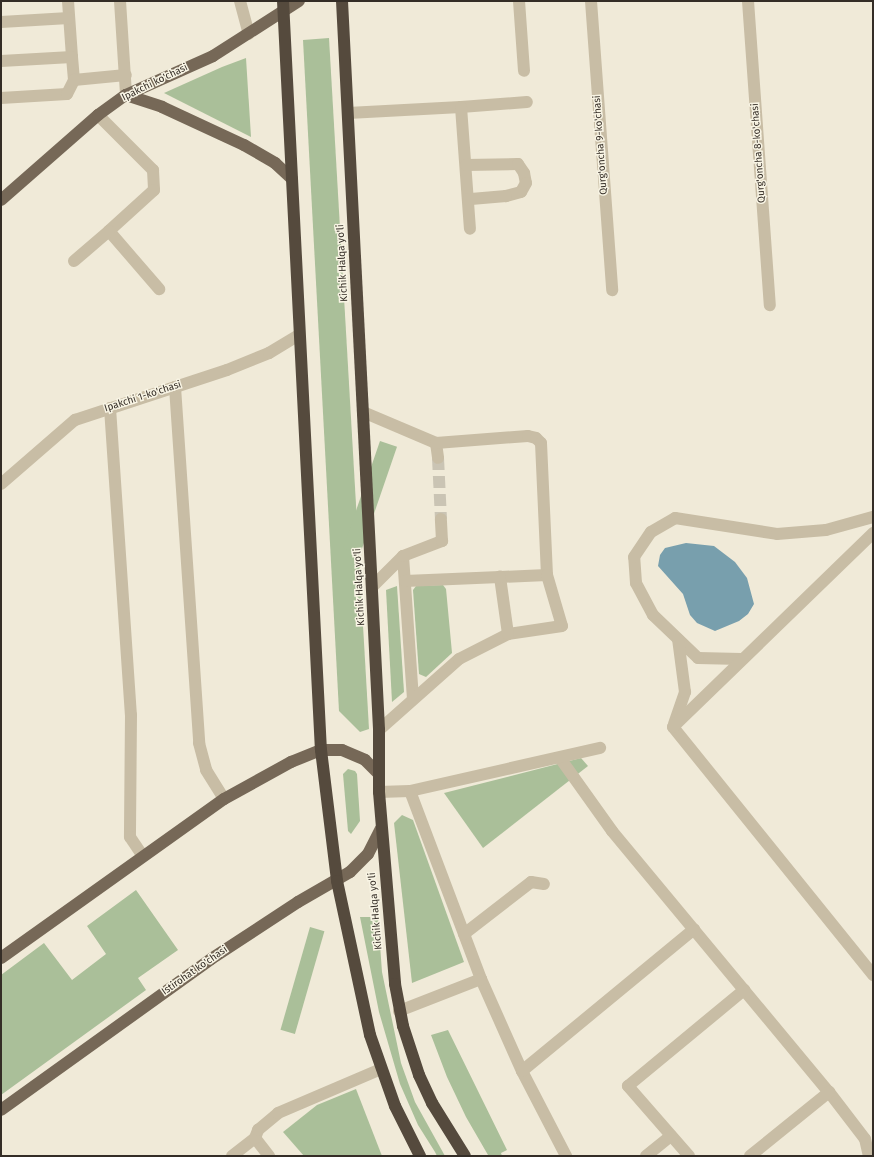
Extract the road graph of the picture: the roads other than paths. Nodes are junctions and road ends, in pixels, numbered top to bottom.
1 (68, 1) edge
2 (120, 1) edge
3 (240, 1) edge
4 (300, 1) edge
5 (342, 1) edge
6 (519, 1) edge
7 (591, 1) edge
8 (748, 1) edge
9 (284, 6) edge
10 (69, 18) junction
11 (1, 22) edge
12 (249, 34) junction
13 (72, 57) junction
14 (1, 62) edge
15 (524, 71) dead end
16 (126, 75) junction
17 (74, 80) junction
18 (126, 96) junction
19 (1, 98) edge
20 (527, 102) dead end
21 (461, 107) junction
22 (348, 113) junction
23 (98, 115) junction
24 (466, 165) junction
25 (292, 179) junction
26 (468, 199) junction
27 (1, 200) edge
28 (470, 229) dead end
29 (109, 231) junction
30 (74, 261) dead end
31 (159, 289) dead end
32 (612, 290) dead end
33 (770, 305) dead end
34 (299, 335) junction
35 (175, 387) junction
36 (110, 408) junction
37 (363, 412) junction
38 (436, 443) junction
39 (438, 458) tunnel mouth
40 (1, 484) edge
41 (873, 517) edge
42 (441, 519) tunnel mouth
43 (873, 533) edge
44 (403, 556) junction
45 (547, 575) junction
46 (500, 577) junction
47 (405, 581) junction
48 (372, 587) junction
49 (508, 634) junction
50 (678, 639) junction
51 (741, 659) junction
52 (412, 699) junction
53 (673, 727) junction
54 (379, 730) junction
55 (600, 748) dead end
56 (321, 750) junction
57 (560, 758) junction
58 (378, 773) junction
59 (410, 791) junction
60 (379, 792) junction
61 (224, 799) junction
62 (381, 829) junction
63 (143, 856) junction
64 (336, 881) junction
65 (544, 884) dead end
66 (694, 929) junction
67 (464, 934) junction
68 (1, 958) edge
69 (873, 975) edge
70 (481, 979) junction
71 (744, 990) junction
72 (399, 1011) junction
73 (381, 1069) junction
74 (522, 1071) junction
75 (829, 1092) junction
76 (1, 1110) edge
77 (671, 1136) junction
78 (255, 1138) junction
79 (232, 1156) edge
80 (269, 1156) edge
81 (420, 1156) edge
82 (465, 1156) edge
83 (566, 1156) edge
84 (646, 1156) edge
85 (689, 1156) edge
86 (750, 1156) edge
87 (869, 1156) edge

1 - 10 street
2 - 16 street
3 - 12 street
4 - 9 main road, Ipakchi ko'chasi
5 - 22 highway, Kichik Halqa yo'li
6 - 15 street
7 - 32 street, Qurg'oncha 9-ko'chasi
8 - 33 street, Qurg'oncha 8-ko'chasi
9 - 12 main road, Ipakchi ko'chasi
9 - 25 highway
10 - 11 street
10 - 13 street
12 - 18 main road, Ipakchi ko'chasi
13 - 14 street
13 - 17 street
16 - 17 street
16 - 18 street
17 - 19 street
18 - 23 main road, Ipakchi ko'chasi
18 - 25 main road
20 - 21 street
21 - 22 street
21 - 24 street
22 - 37 highway, Kichik Halqa yo'li
23 - 27 main road, Ipakchi ko'chasi
23 - 29 street
24 - 26 street
24 - 26 street
25 - 34 highway
26 - 28 street
29 - 30 street
29 - 31 street
34 - 35 street, Ipakchi 1-ko'chasi
34 - 56 highway
35 - 36 street, Ipakchi 1-ko'chasi
35 - 61 street
36 - 40 street, Ipakchi 1-ko'chasi
36 - 63 street
37 - 38 street
37 - 48 highway, Kichik Halqa yo'li
38 - 39 street
38 - 45 street
41 - 50 street
42 - 44 street
43 - 51 street
44 - 47 street
44 - 48 street
45 - 46 street
45 - 49 street
46 - 47 street
46 - 49 street
47 - 52 street
48 - 54 highway, Kichik Halqa yo'li
49 - 52 street
50 - 51 street
50 - 53 street
51 - 53 street
52 - 54 street
53 - 69 street
54 - 58 highway, Kichik Halqa yo'li
55 - 57 street
56 - 58 main road
56 - 61 main road
56 - 64 highway
57 - 59 street
57 - 66 street
58 - 60 highway, Kichik Halqa yo'li
59 - 60 street
59 - 67 street
60 - 62 highway, Kichik Halqa yo'li
61 - 63 main road
62 - 64 main road, Istirohat ko'chasi
62 - 72 highway, Kichik Halqa yo'li
63 - 68 main road
64 - 73 highway
64 - 76 main road, Istirohat ko'chasi
65 - 67 street
66 - 71 street
66 - 74 street
67 - 70 street
70 - 72 street
70 - 74 street
71 - 75 street
71 - 77 street
72 - 82 highway, Kichik Halqa yo'li
73 - 78 street
73 - 81 highway
74 - 83 street
75 - 86 street
75 - 87 street
77 - 84 street
77 - 85 street
78 - 79 street
78 - 80 street

